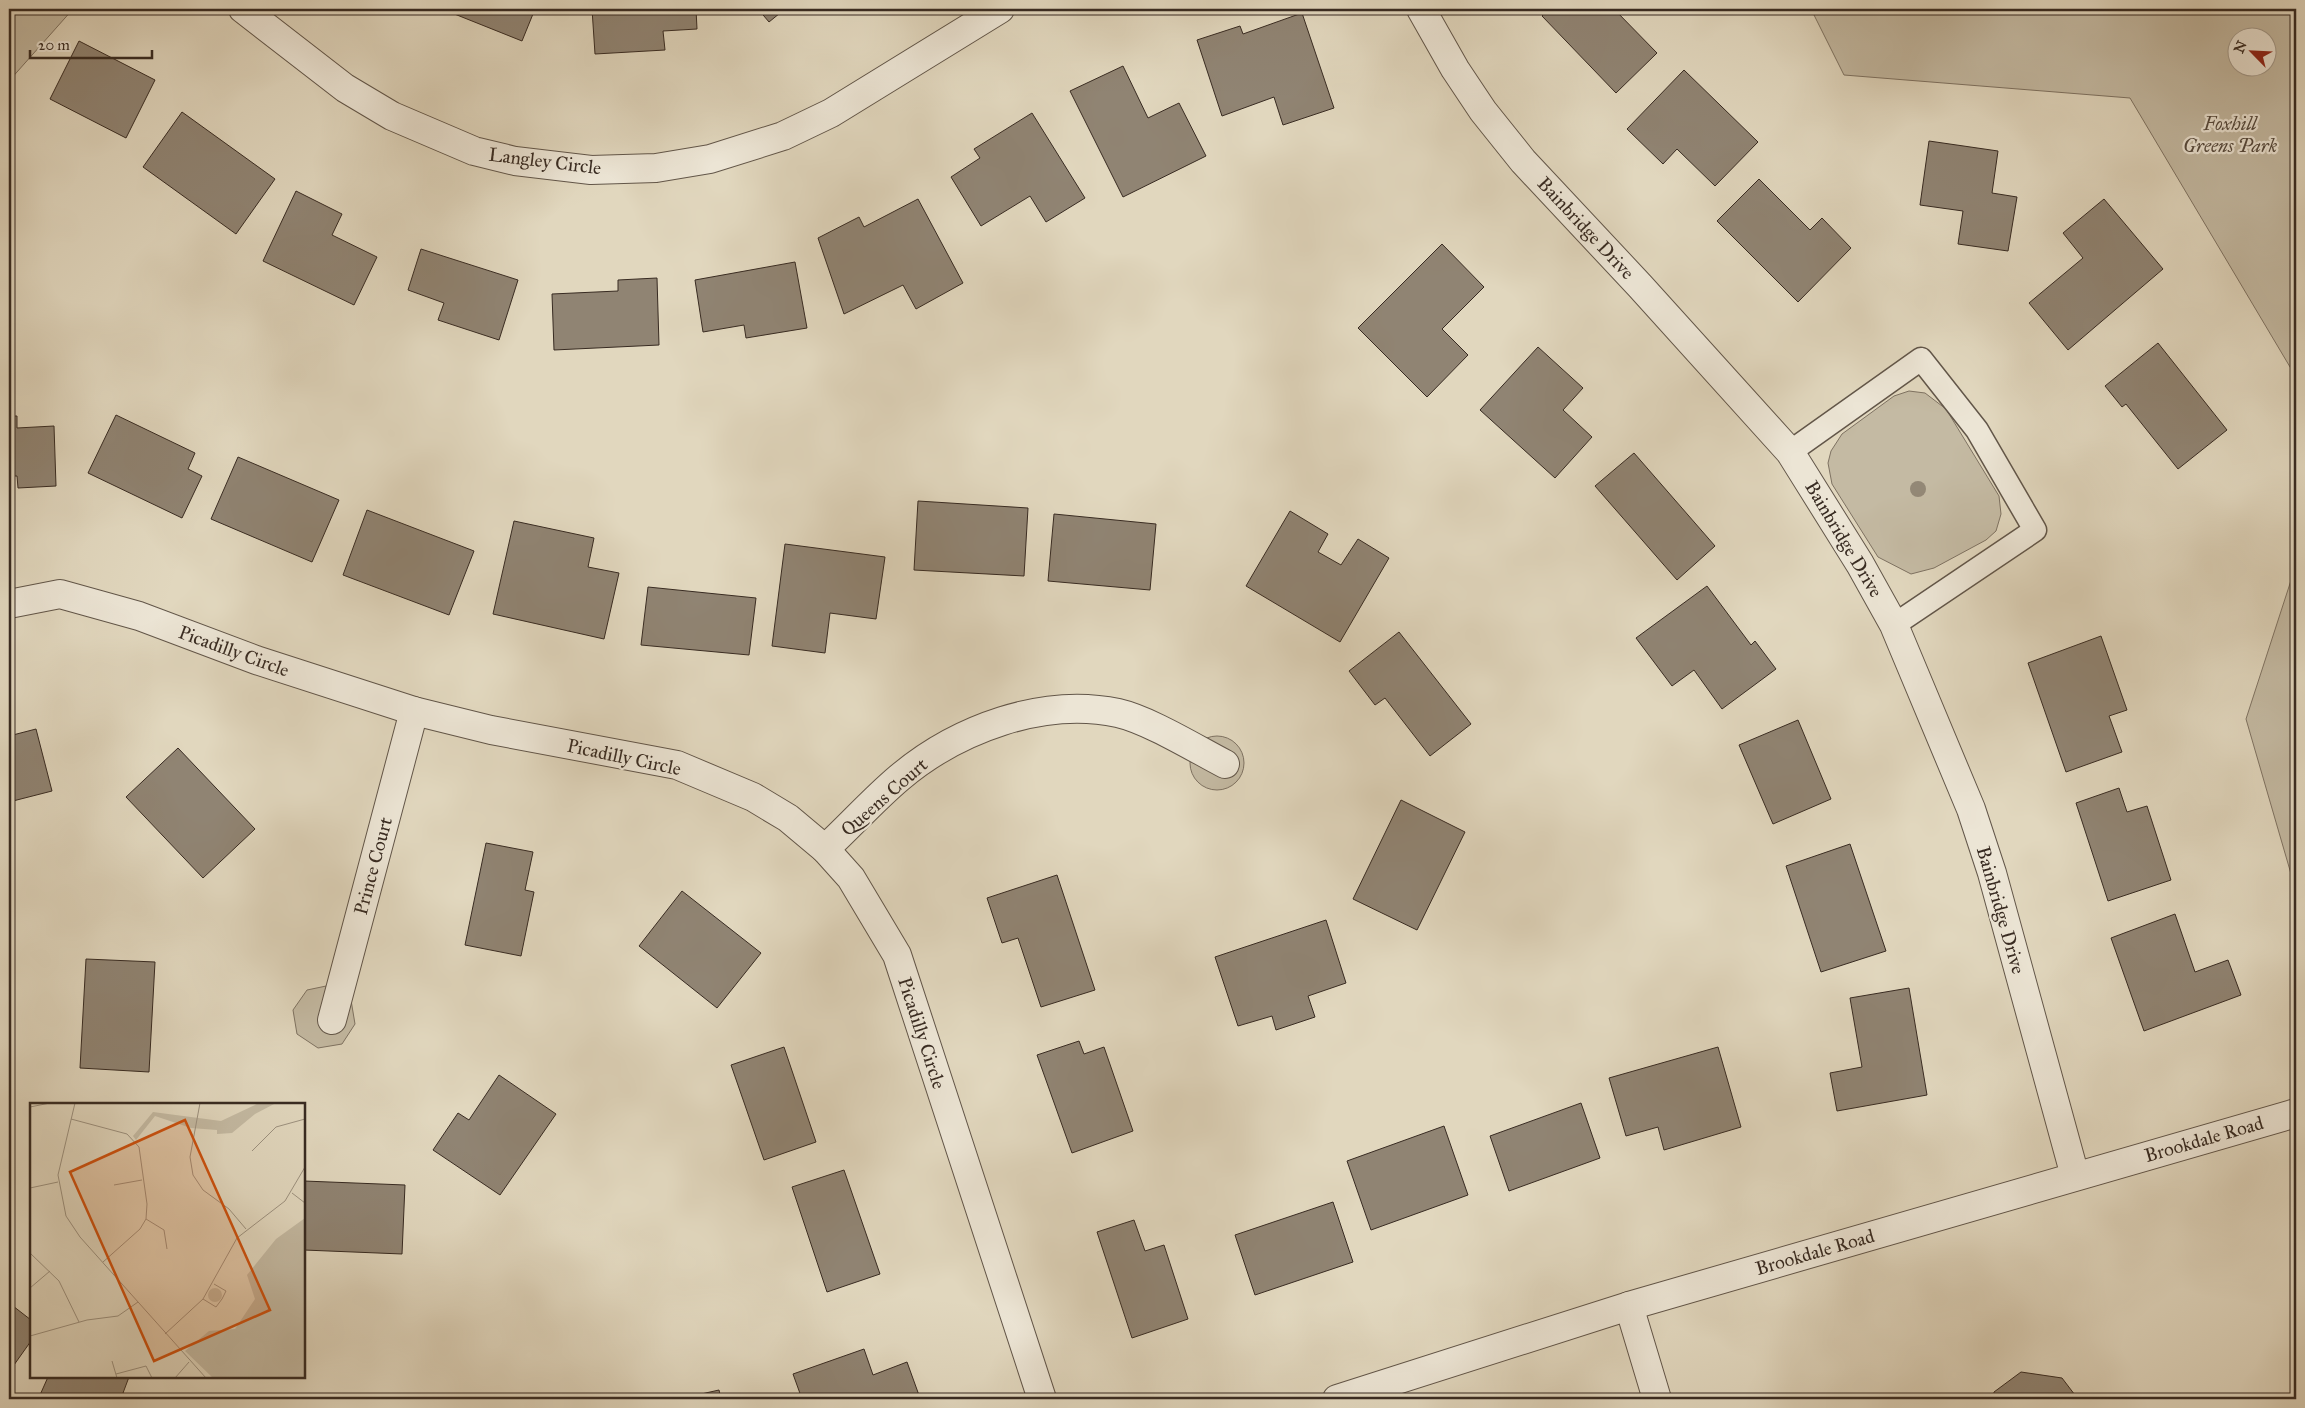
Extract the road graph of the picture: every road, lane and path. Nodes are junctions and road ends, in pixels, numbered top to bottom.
1 (243, 9) edge
2 (1000, 9) edge
3 (1422, 9) edge
4 (1790, 452) junction
5 (9, 604) edge
6 (1894, 625) junction
7 (414, 711) junction
8 (1225, 764) dead end
9 (825, 849) junction
10 (332, 1020) dead end
11 (2296, 1113) edge
12 (2075, 1176) junction
13 (1629, 1306) junction
14 (1042, 1399) edge
15 (1337, 1399) edge
16 (1657, 1399) edge

1 - 2 street, Langley Circle
3 - 4 street, Bainbridge Drive
4 - 6 street, Bainbridge Drive
4 - 6 lane
5 - 7 street, Picadilly Circle
6 - 12 street, Bainbridge Drive
7 - 9 street, Picadilly Circle
7 - 10 street, Prince Court
8 - 9 street, Queens Court
9 - 14 street, Picadilly Circle
11 - 12 street, Brookdale Road
12 - 13 street, Brookdale Road
13 - 15 street, Brookdale Road
13 - 16 street

